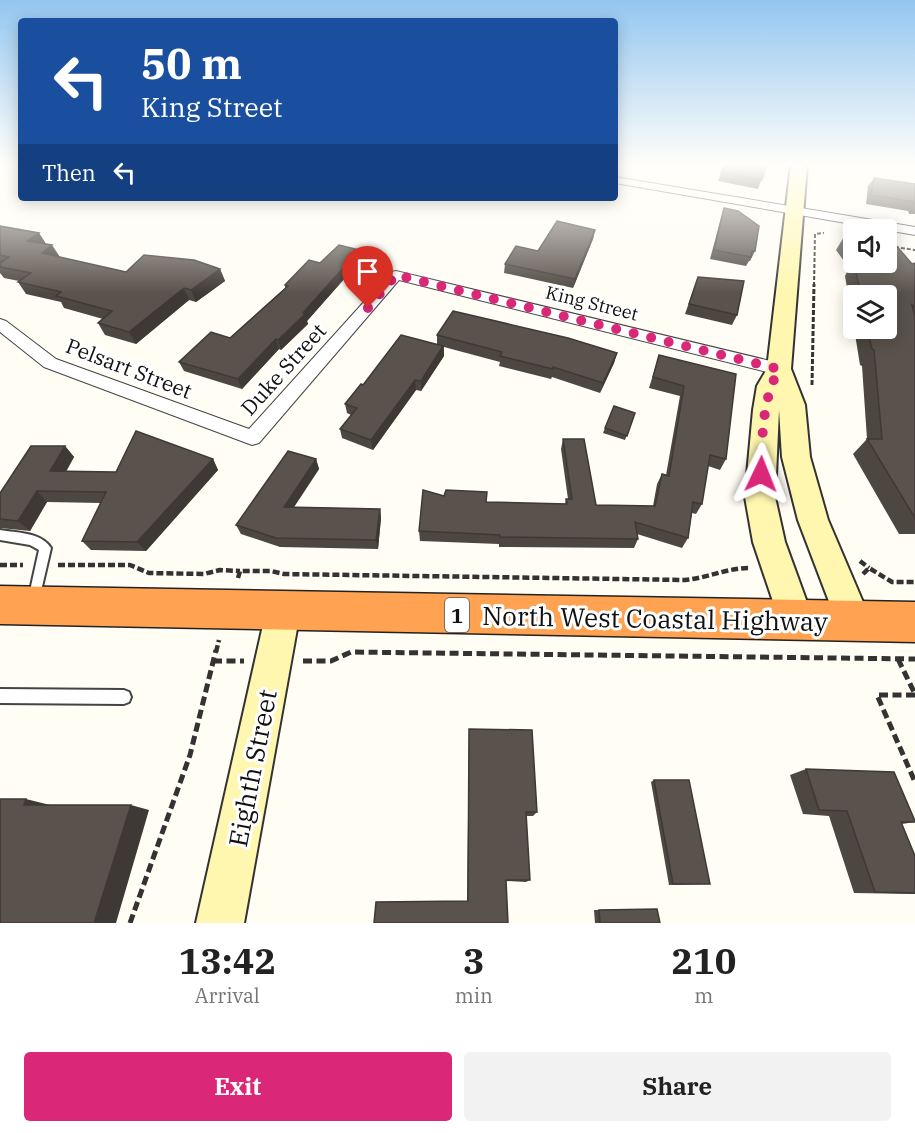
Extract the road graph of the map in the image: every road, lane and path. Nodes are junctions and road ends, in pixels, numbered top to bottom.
1 (765, 207) edge
2 (795, 207) edge
3 (795, 212) junction
4 (843, 220) edge
5 (897, 229) edge
6 (915, 231) edge
7 (826, 232) dead end
8 (897, 232) edge
9 (915, 245) edge
10 (897, 247) edge
11 (915, 250) edge
12 (396, 275) joint
13 (0, 324) edge
14 (779, 369) junction
15 (812, 386) dead end
16 (252, 438) joint
17 (0, 535) edge
18 (852, 556) dead end
19 (0, 565) edge
20 (25, 565) dead end
21 (72, 565) dead end
22 (741, 568) dead end
23 (869, 568) junction
24 (240, 571) junction
25 (861, 576) dead end
26 (238, 578) dead end
27 (915, 582) edge
28 (17, 605) edge
29 (283, 612) junction
30 (795, 619) junction
31 (853, 621) junction
32 (915, 622) edge
33 (898, 659) junction
34 (915, 659) edge
35 (213, 661) dead end
36 (331, 661) dead end
37 (915, 695) edge
38 (0, 696) edge
39 (124, 697) dead end
40 (915, 782) edge
41 (130, 923) edge
42 (220, 923) edge

1 - 3 street
2 - 3 main road
3 - 4 street
3 - 14 main road
5 - 6 street
7 - 15 path
8 - 9 street
10 - 11 path
12 - 14 street, King Street
12 - 16 street, Duke Street
13 - 16 street, Pelsart Street
14 - 30 main road
14 - 31 main road
17 - 28 lane
18 - 23 path
19 - 20 path
21 - 24 path
22 - 24 path
23 - 25 path
23 - 27 path
24 - 26 path
28 - 29 highway, North West Coastal Highway / 1
29 - 30 highway, North West Coastal Highway / 1
29 - 42 main road, Eighth Street
30 - 31 highway, North West Coastal Highway / 1
31 - 32 highway, North West Coastal Highway / 1
33 - 34 path
33 - 36 path
33 - 37 path
35 - 41 path
37 - 40 path
38 - 39 lane

